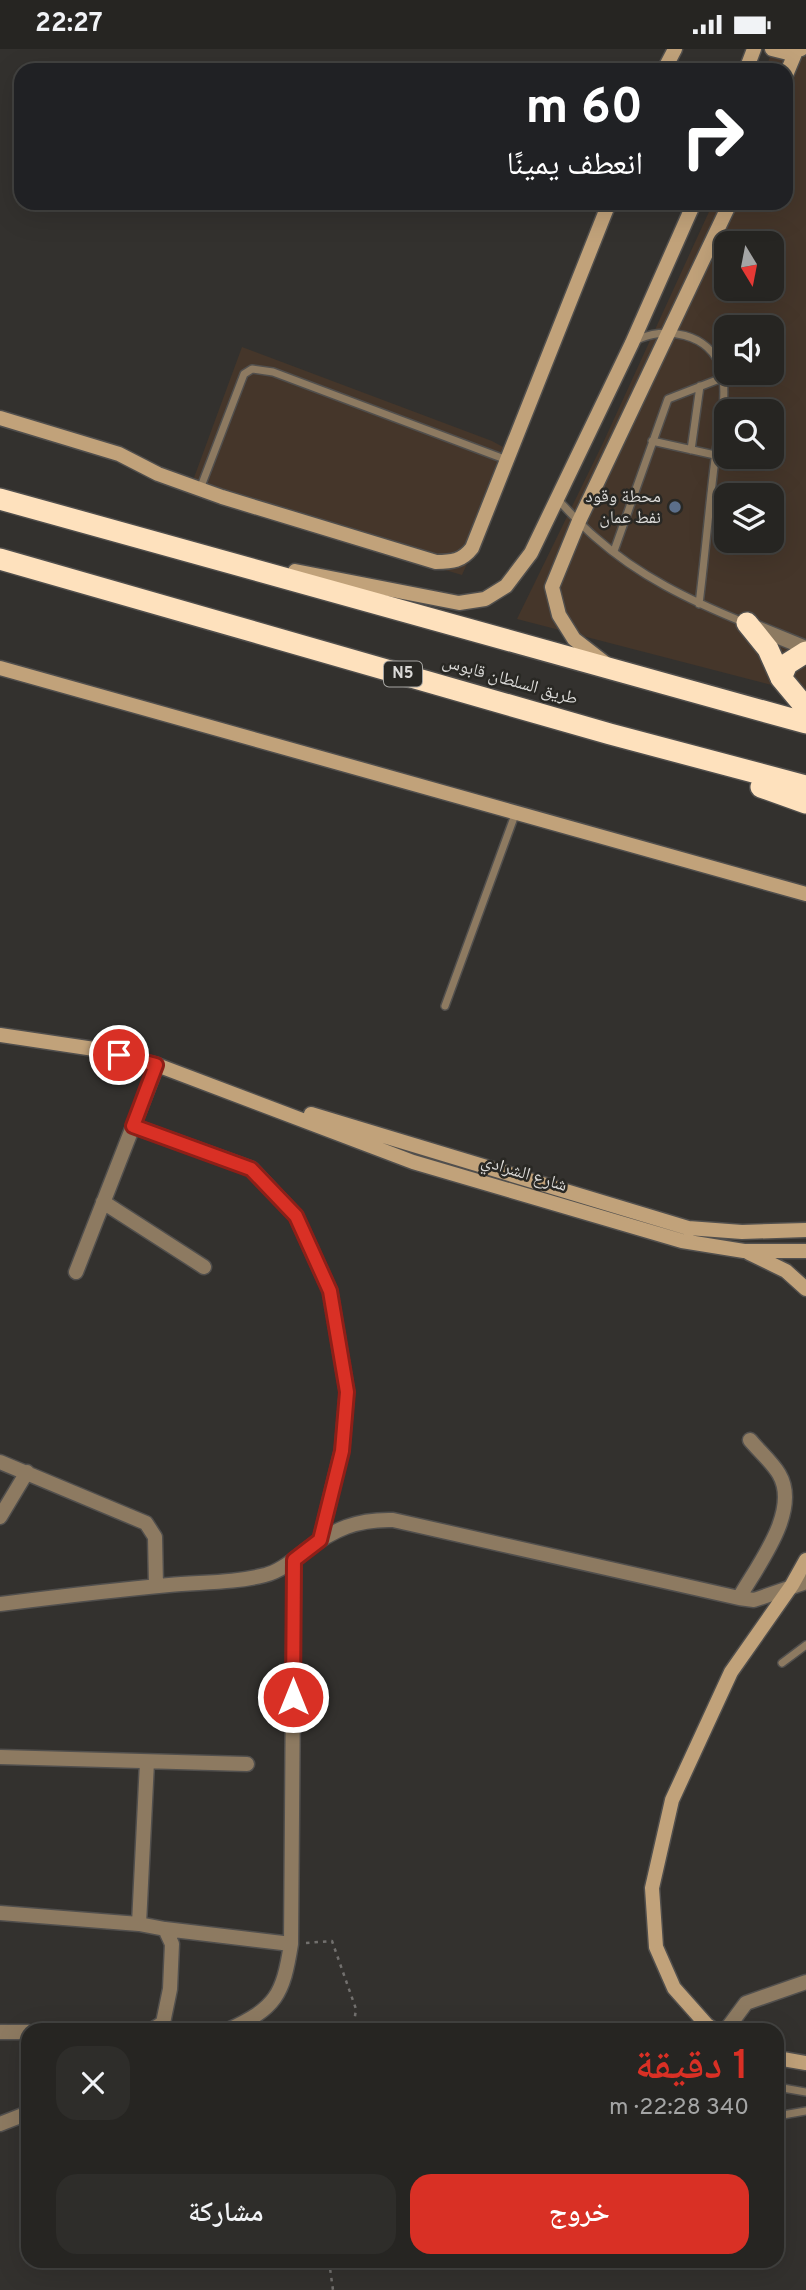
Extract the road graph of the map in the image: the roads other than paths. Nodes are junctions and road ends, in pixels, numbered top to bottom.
1 (772, 49) edge
2 (799, 50) edge
3 (606, 210) edge
4 (691, 210) edge
5 (727, 210) edge
6 (669, 332) junction
7 (632, 343) junction
8 (714, 357) edge
9 (714, 380) edge
10 (700, 386) junction
11 (0, 418) edge
12 (652, 441) junction
13 (691, 450) junction
14 (714, 455) edge
15 (507, 460) junction
16 (714, 464) edge
17 (200, 489) junction
18 (556, 498) junction
19 (0, 499) edge
20 (579, 521) junction
21 (162, 544) junction
22 (614, 551) junction
23 (0, 559) edge
24 (699, 604) junction
25 (747, 623) junction
26 (806, 650) edge
27 (0, 668) edge
28 (615, 670) junction
29 (781, 678) junction
30 (806, 708) edge
31 (806, 723) edge
32 (610, 734) junction
33 (806, 786) edge
34 (806, 803) edge
35 (516, 811) junction
36 (806, 894) edge
37 (444, 1006) dead end
38 (0, 1035) edge
39 (156, 1065) junction
40 (239, 1096) junction
41 (133, 1126) junction
42 (103, 1202) junction
43 (806, 1230) edge
44 (744, 1251) junction
45 (806, 1251) edge
46 (204, 1266) dead end
47 (76, 1272) dead end
48 (806, 1290) edge
49 (750, 1440) dead end
50 (0, 1462) edge
51 (27, 1472) junction
52 (0, 1517) edge
53 (320, 1540) junction
54 (294, 1560) junction
55 (806, 1560) edge
56 (799, 1583) edge
57 (156, 1586) junction
58 (739, 1598) junction
59 (0, 1604) edge
60 (806, 1645) edge
61 (782, 1663) dead end
62 (0, 1757) edge
63 (146, 1762) junction
64 (247, 1765) dead end
65 (0, 1913) edge
66 (139, 1924) junction
67 (165, 1929) junction
68 (291, 1944) junction
69 (806, 1982) edge
70 (163, 2023) edge
71 (243, 2023) edge
72 (705, 2023) edge
73 (731, 2023) edge
74 (0, 2032) edge
75 (21, 2032) edge
76 (784, 2059) edge
77 (806, 2063) edge
78 (784, 2088) edge
79 (806, 2092) edge
80 (806, 2111) edge
81 (784, 2115) edge
82 (21, 2116) edge
83 (0, 2124) edge

1 - 2 street
3 - 15 street
4 - 7 street
5 - 6 street
6 - 7 lane
6 - 8 lane
6 - 20 street
7 - 18 street
9 - 10 lane
10 - 12 lane
10 - 13 lane
11 - 17 street
12 - 13 lane
12 - 22 lane
13 - 14 lane
15 - 17 street
15 - 17 lane
16 - 24 lane
18 - 20 lane
18 - 21 street
19 - 21 highway
20 - 22 lane
20 - 28 street
21 - 28 highway
22 - 24 lane
23 - 32 highway, طريق السلطان قابوس / N5
24 - 25 lane
25 - 26 street
25 - 29 highway
26 - 29 highway
27 - 35 street
28 - 31 highway
29 - 30 highway
32 - 33 highway, طريق السلطان قابوس / N5
32 - 34 highway
35 - 36 street
35 - 37 lane
38 - 39 street, شارع الشرادي
39 - 40 street, شارع الشرادي
39 - 41 street
40 - 43 street, شارع الشرادي
40 - 44 street, شارع الشرادي
41 - 42 street
41 - 53 street
42 - 46 street
42 - 47 street
44 - 45 street, شارع الشرادي
44 - 48 street
49 - 58 street
50 - 51 street
51 - 52 street
51 - 57 street
53 - 54 street
53 - 58 street
54 - 57 street
54 - 68 street
55 - 56 street
56 - 58 street
56 - 72 street
57 - 59 street
60 - 61 lane
62 - 63 street
63 - 64 street
63 - 66 street
65 - 66 street
66 - 67 street
67 - 68 street
67 - 70 street
68 - 71 street
69 - 73 street
74 - 75 street
76 - 77 street
78 - 79 lane
80 - 81 lane
82 - 83 street

